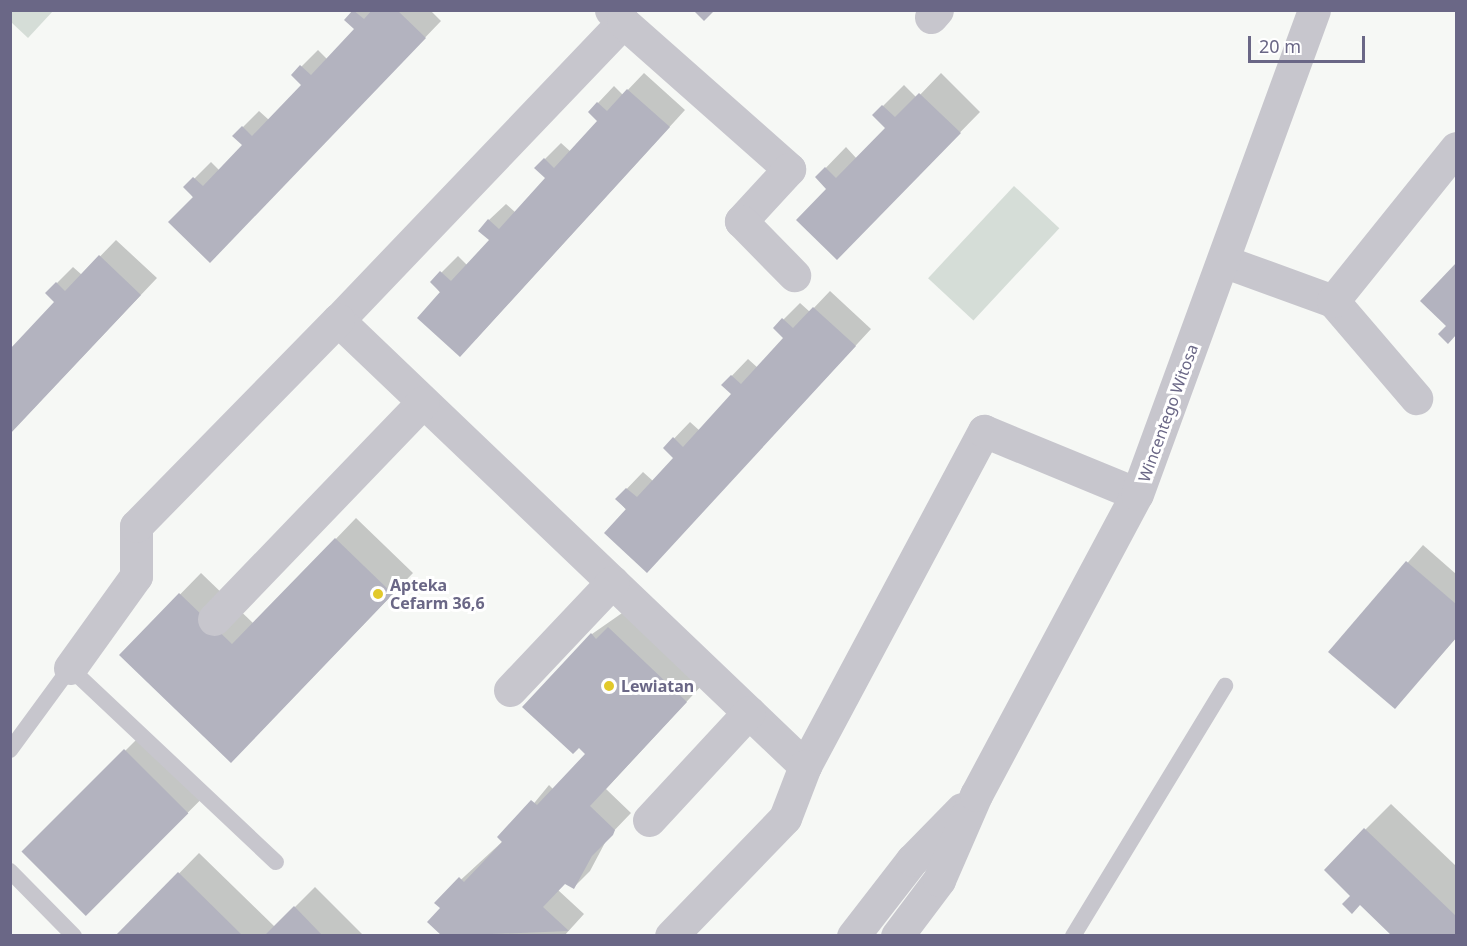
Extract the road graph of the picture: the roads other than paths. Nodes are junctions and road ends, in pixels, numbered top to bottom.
1 (1314, 10) edge
2 (617, 16) edge
3 (1456, 148) edge
4 (1223, 261) junction
5 (794, 275) dead end
6 (1333, 301) junction
7 (338, 320) junction
8 (1416, 398) dead end
9 (423, 402) junction
10 (1137, 494) junction
11 (612, 582) junction
12 (214, 619) dead end
13 (70, 668) junction
14 (1225, 686) dead end
15 (510, 690) dead end
16 (749, 712) junction
17 (10, 750) edge
18 (805, 766) junction
19 (976, 795) junction
20 (648, 820) dead end
21 (276, 862) dead end
22 (10, 871) edge
23 (877, 908) junction
24 (904, 933) edge
25 (74, 936) edge
26 (671, 936) edge
27 (853, 936) edge
28 (1072, 936) edge

1 - 4 street, Wincentego Witosa
2 - 5 street
2 - 7 street
3 - 6 street
4 - 6 street
4 - 10 street, Wincentego Witosa
6 - 8 street
7 - 9 street
7 - 13 street
9 - 11 street
9 - 12 street
10 - 18 street
10 - 19 street, Wincentego Witosa
11 - 15 street
11 - 16 street
13 - 17 lane
13 - 21 lane
14 - 28 lane
16 - 18 street
16 - 20 street
18 - 26 street
19 - 23 street, Wincentego Witosa
19 - 24 street, Wincentego Witosa
22 - 25 lane
23 - 24 street
23 - 27 street, Wincentego Witosa

